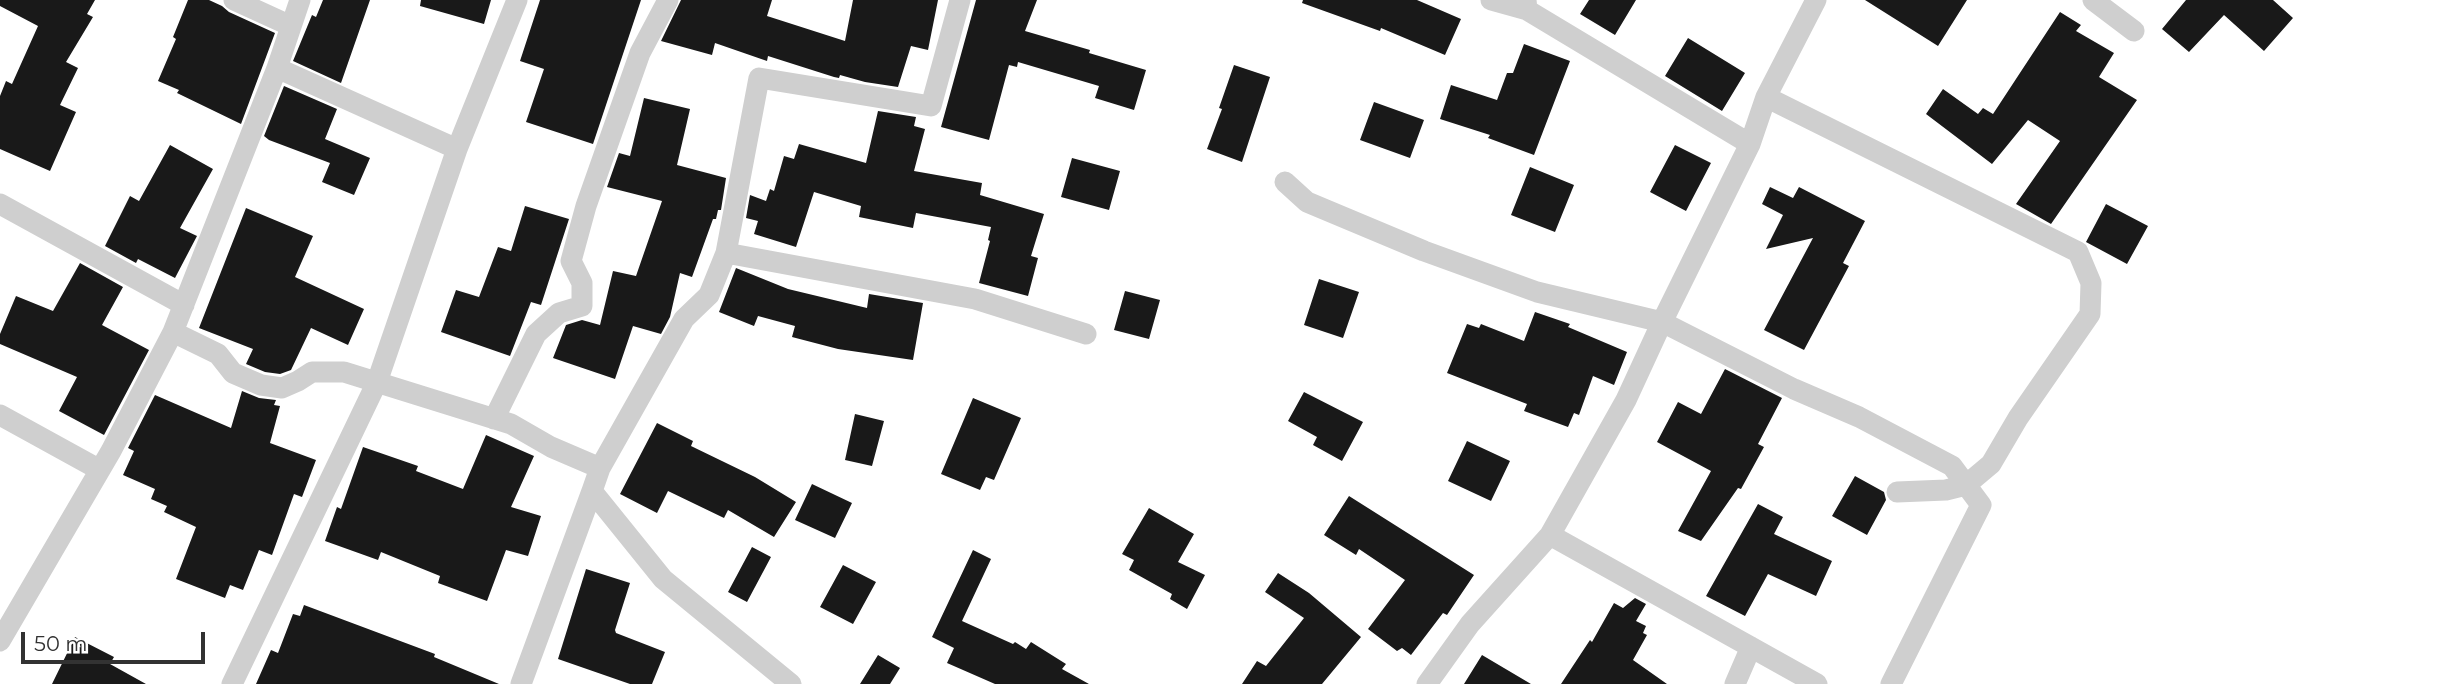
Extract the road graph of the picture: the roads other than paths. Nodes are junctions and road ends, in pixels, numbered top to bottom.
1 (234, 0) edge
2 (300, 0) edge
3 (517, 0) edge
4 (668, 0) edge
5 (960, 0) edge
6 (1491, 0) edge
7 (1816, 0) edge
8 (2093, 0) edge
9 (1526, 5) edge
10 (291, 26) junction
11 (2134, 31) dead end
12 (277, 68) junction
13 (1766, 97) junction
14 (1750, 144) junction
15 (457, 149) junction
16 (1285, 182) dead end
17 (0, 204) edge
18 (726, 253) junction
19 (184, 305) junction
20 (1662, 322) junction
21 (173, 332) junction
22 (1086, 334) dead end
23 (377, 382) junction
24 (0, 415) edge
25 (494, 419) junction
26 (600, 468) junction
27 (100, 470) junction
28 (1966, 485) junction
29 (592, 491) junction
30 (1897, 492) dead end
31 (1550, 535) junction
32 (0, 642) edge
33 (1751, 647) junction
34 (232, 684) edge
35 (521, 684) edge
36 (791, 684) edge
37 (1427, 684) edge
38 (1735, 684) edge
39 (1817, 684) edge
40 (1891, 684) edge

1 - 10 street
2 - 10 street
3 - 15 street
4 - 25 street
5 - 18 street
6 - 9 street
7 - 13 street
8 - 11 street
9 - 14 street
10 - 12 street
12 - 15 street
12 - 19 street
13 - 14 street
13 - 28 street
14 - 20 street
15 - 23 street
16 - 20 street
17 - 19 street
18 - 22 street
18 - 26 street
19 - 21 street
20 - 28 street
20 - 31 street
21 - 23 street
21 - 27 street
23 - 25 street
23 - 34 street
24 - 27 street
25 - 26 street
26 - 29 street
27 - 32 street
28 - 30 street
28 - 40 street
29 - 35 street
29 - 36 street
31 - 33 street
31 - 37 street
33 - 38 street
33 - 39 street

